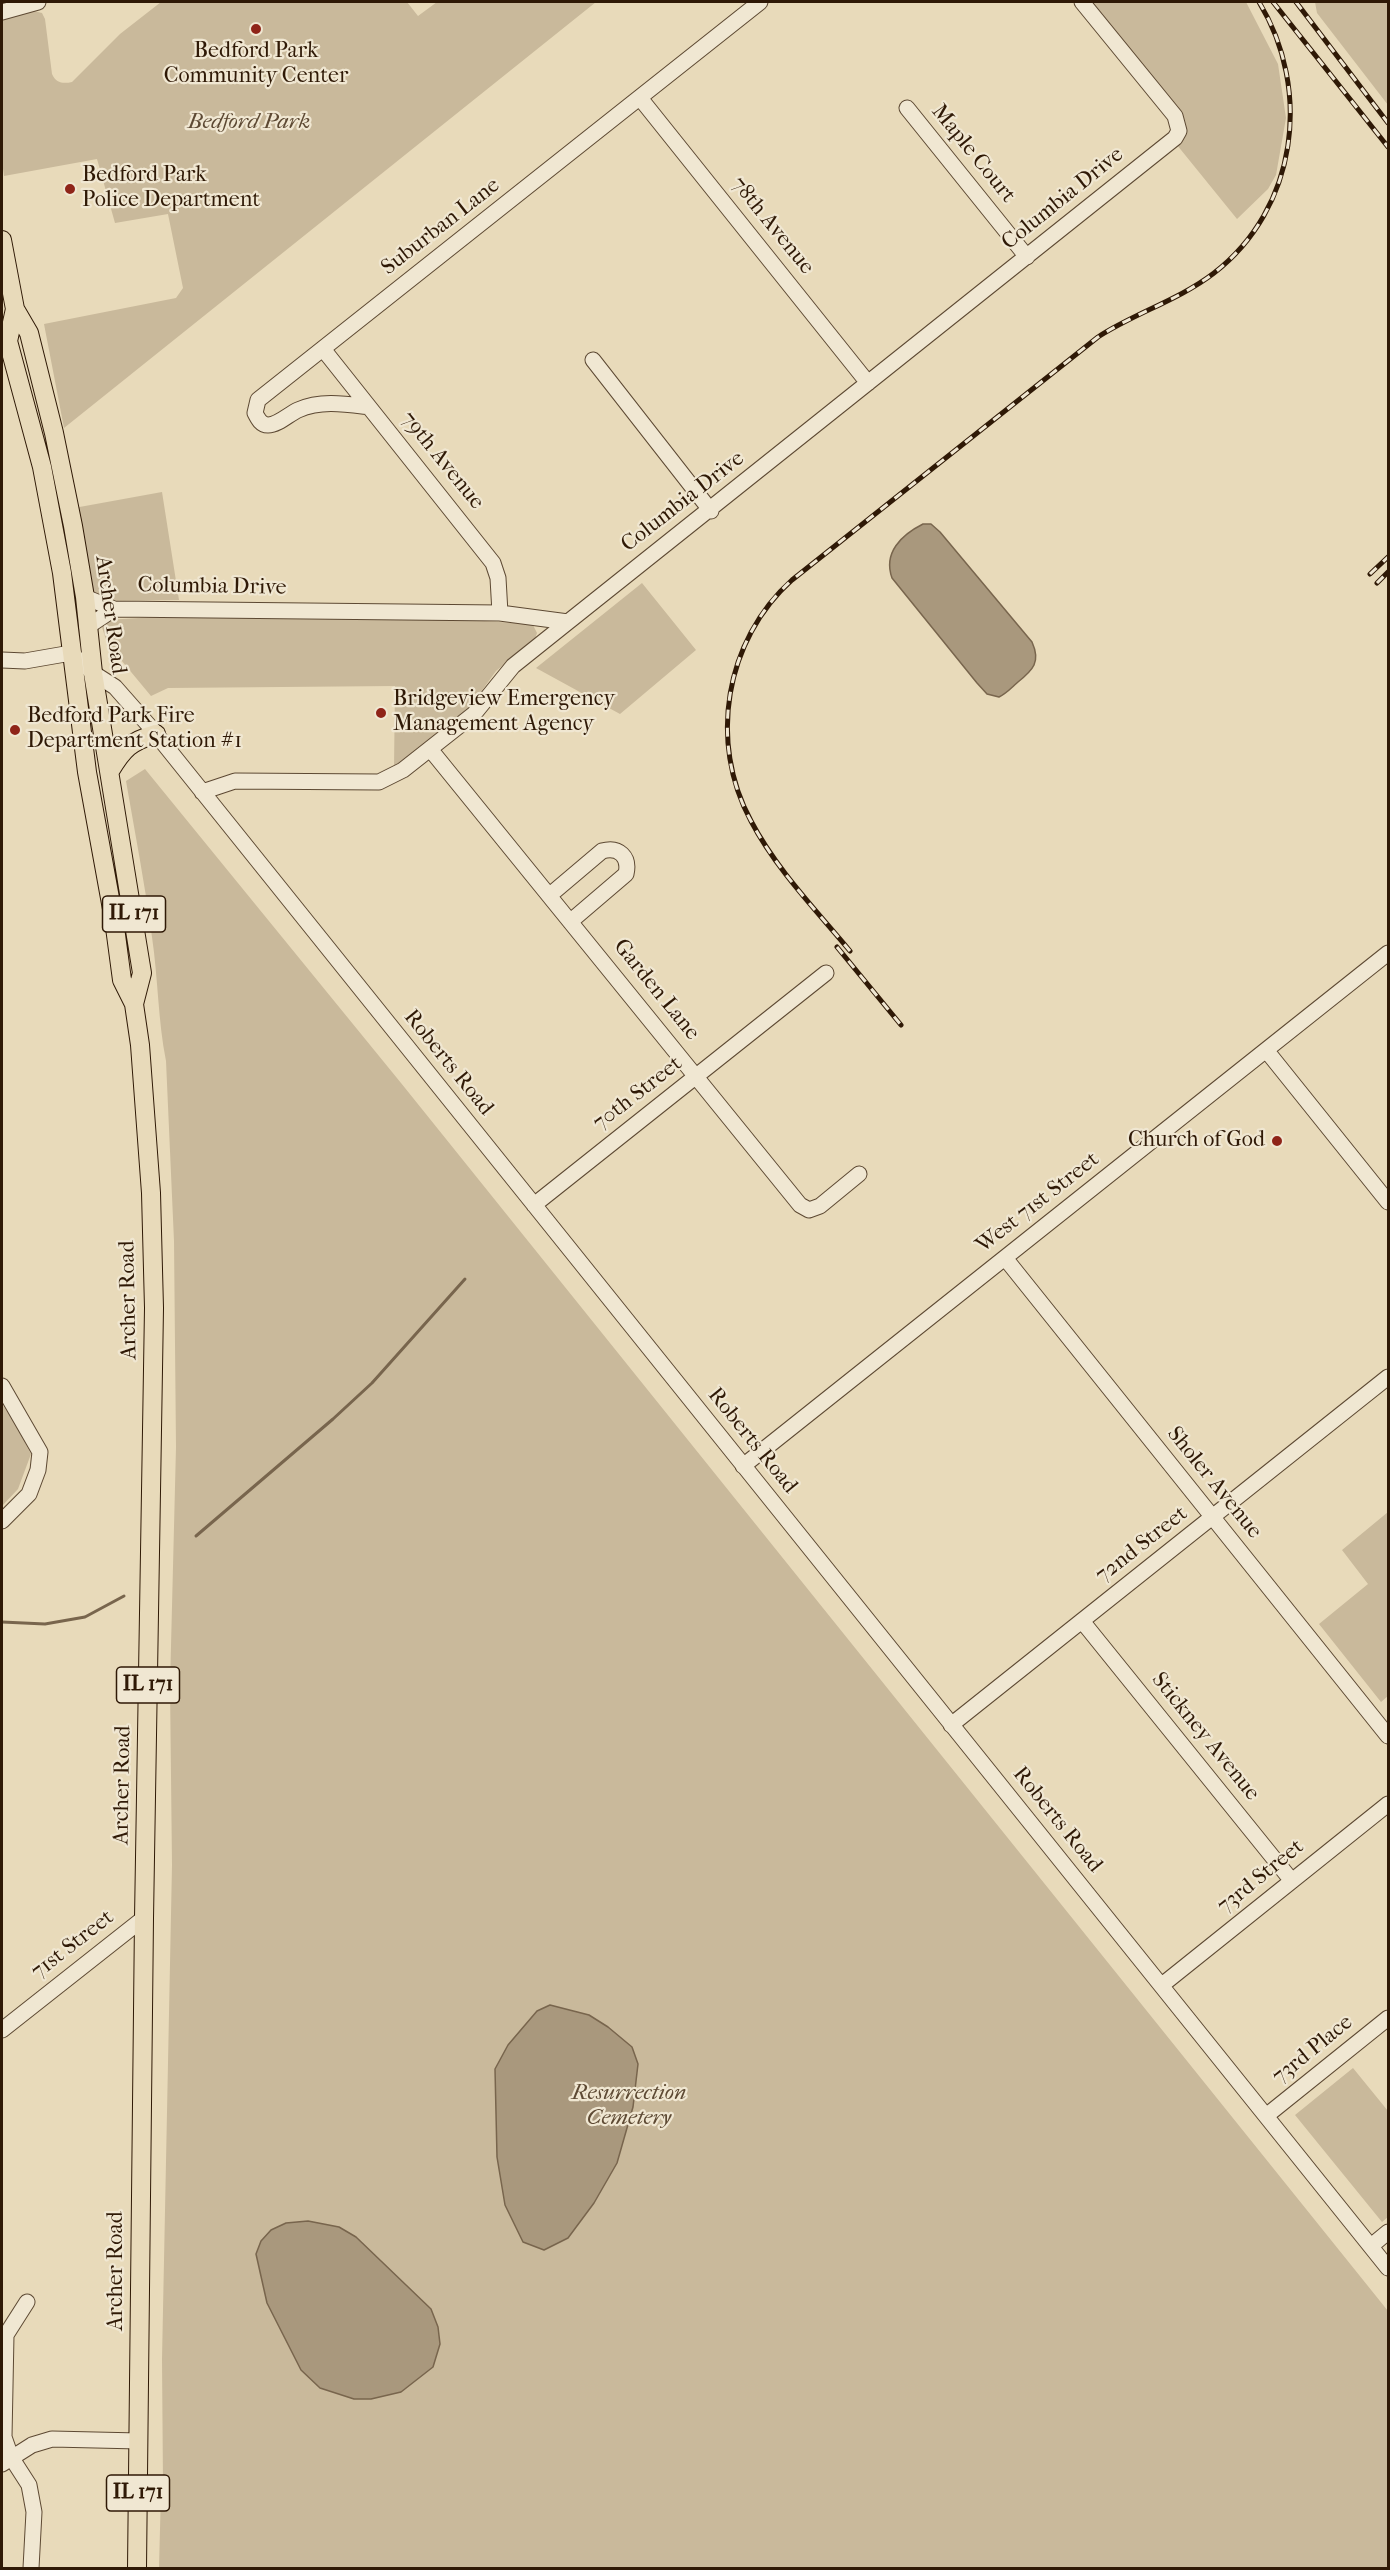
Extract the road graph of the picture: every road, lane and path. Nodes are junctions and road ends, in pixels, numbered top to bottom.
1 (38, 2) edge
2 (760, 2) edge
3 (1082, 2) edge
4 (2, 12) edge
5 (640, 98) junction
6 (907, 108) dead end
7 (2, 240) edge
8 (1027, 257) junction
9 (8, 309) edge
10 (323, 349) junction
11 (593, 360) dead end
12 (868, 383) junction
13 (369, 407) junction
14 (711, 511) junction
15 (85, 597) junction
16 (114, 609) junction
17 (500, 613) junction
18 (568, 622) junction
19 (87, 627) junction
20 (71, 653) junction
21 (2, 660) edge
22 (93, 673) junction
23 (156, 734) junction
24 (430, 749) junction
25 (110, 771) junction
26 (202, 792) junction
27 (550, 895) junction
28 (571, 921) junction
29 (1389, 953) edge
30 (826, 973) dead end
31 (134, 1004) junction
32 (1266, 1050) junction
33 (697, 1077) junction
34 (859, 1174) dead end
35 (1389, 1202) edge
36 (534, 1205) junction
37 (1005, 1258) junction
38 (1389, 1377) edge
39 (2, 1386) edge
40 (743, 1466) junction
41 (1212, 1517) junction
42 (2, 1521) edge
43 (1082, 1621) junction
44 (951, 1725) junction
45 (1389, 1736) edge
46 (1389, 1804) edge
47 (1292, 1881) junction
48 (144, 1918) junction
49 (1162, 1985) junction
50 (1389, 2018) edge
51 (2, 2030) edge
52 (1266, 2116) junction
53 (1389, 2232) edge
54 (1371, 2246) junction
55 (1389, 2268) edge
56 (27, 2302) dead end
57 (139, 2441) junction
58 (6, 2460) edge
59 (31, 2568) edge
60 (137, 2568) edge

1 - 4 street
2 - 5 street, Suburban Lane
3 - 8 street, Columbia Drive
5 - 10 street, Suburban Lane
5 - 12 street, 78th Avenue
6 - 8 street, Maple Court
7 - 9 main road, Archer Road / IL 171
8 - 12 street, Columbia Drive
9 - 15 main road, Archer Road / IL 171
9 - 20 main road, Archer Road / IL 171
10 - 13 street, 79th Avenue
10 - 13 street, Suburban Lane
11 - 14 street
12 - 14 street, Columbia Drive
13 - 17 street, 79th Avenue
14 - 18 street, Columbia Drive
15 - 16 street, Columbia Drive
15 - 19 main road, Archer Road / IL 171
16 - 17 street, Columbia Drive
16 - 19 street, Columbia Drive
17 - 18 street, Columbia Drive
18 - 24 street
19 - 22 main road, Archer Road / IL 171
20 - 21 street
20 - 22 street, Roberts Road
20 - 31 main road, Archer Road / IL 171
22 - 23 street, Roberts Road
22 - 25 main road, Archer Road / IL 171
23 - 25 main road
23 - 26 street, Roberts Road
24 - 26 street
24 - 27 street, Garden Lane
25 - 31 main road, Archer Road / IL 171
26 - 36 street, Roberts Road
27 - 28 street, Garden Lane
27 - 28 street
28 - 33 street, Garden Lane
29 - 32 street, West 71st Street
30 - 33 street, 70th Street
31 - 48 main road, Archer Road / IL 171
32 - 35 street
32 - 37 street, West 71st Street
33 - 34 street, Garden Lane
33 - 36 street, 70th Street
36 - 40 street, Roberts Road
37 - 40 street, West 71st Street
37 - 41 street, Sholer Avenue
38 - 41 street, 72nd Street
39 - 42 street
40 - 44 street, Roberts Road
41 - 43 street, 72nd Street
41 - 45 street, Sholer Avenue
43 - 44 street, 72nd Street
43 - 47 street, Stickney Avenue
44 - 49 street, Roberts Road
46 - 47 street, 73rd Street
47 - 49 street, 73rd Street
48 - 51 street, 71st Street
48 - 57 main road, Archer Road / IL 171
49 - 52 street, Roberts Road
50 - 52 street, 73rd Place
52 - 54 street, Roberts Road
53 - 54 street
54 - 55 street, Roberts Road
56 - 58 street
57 - 58 street
57 - 60 main road, Archer Road / IL 171
58 - 59 street

